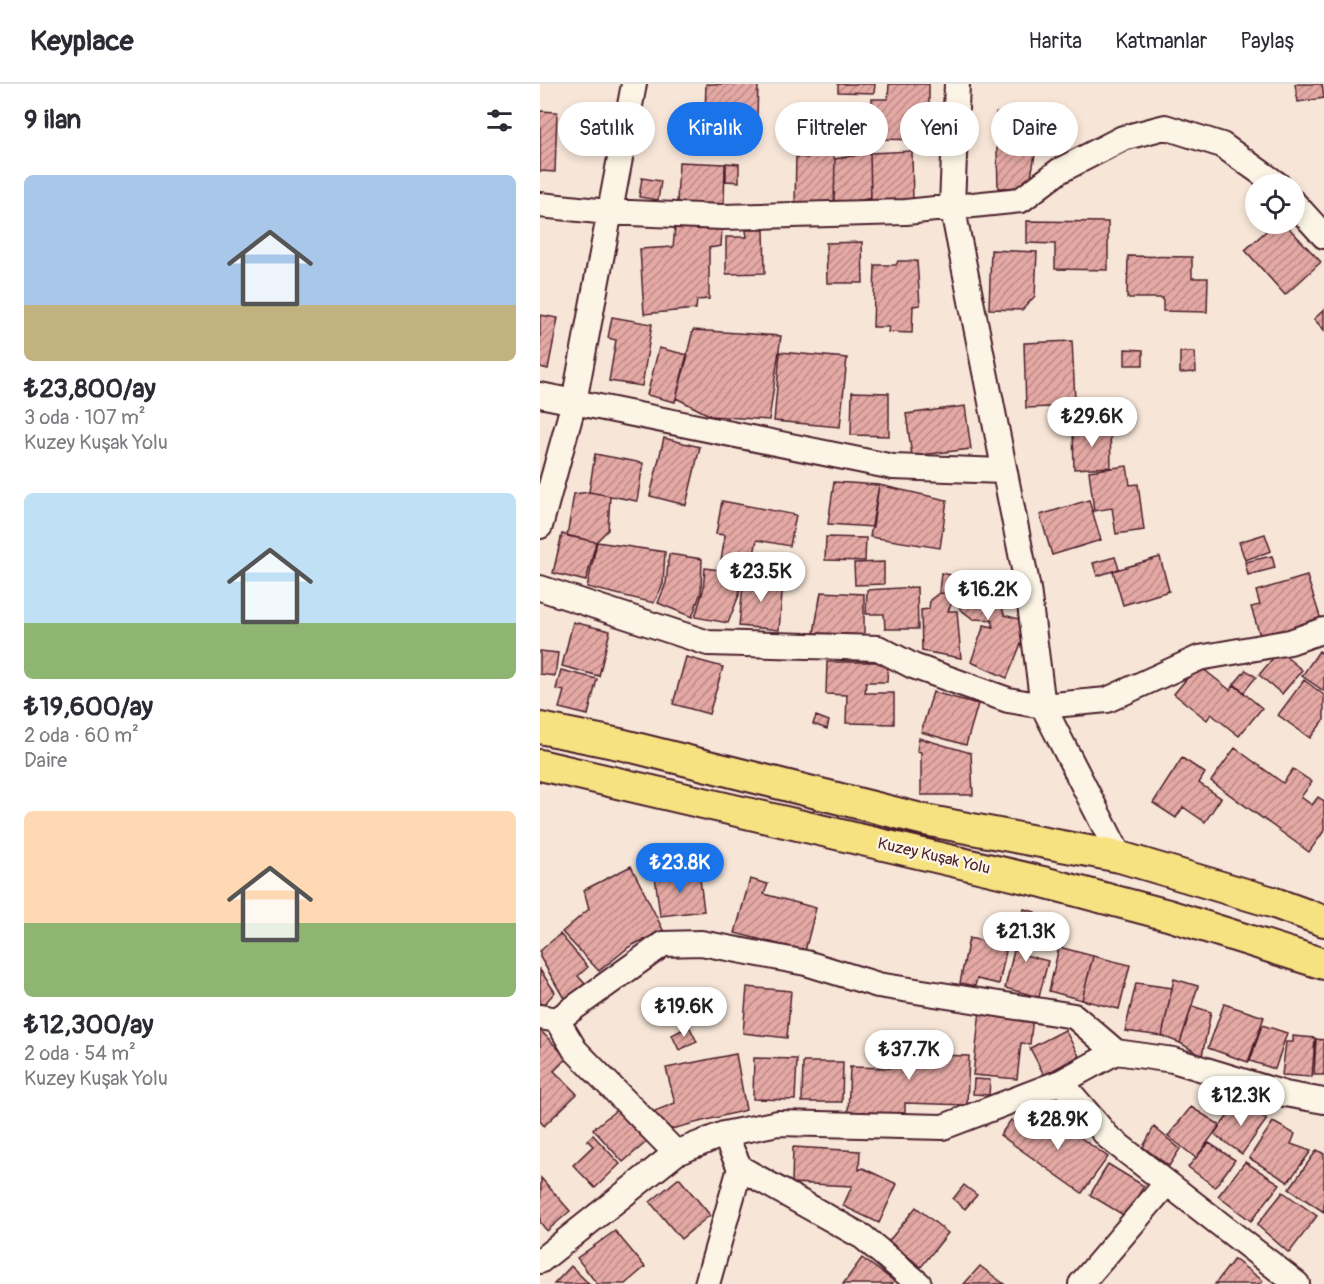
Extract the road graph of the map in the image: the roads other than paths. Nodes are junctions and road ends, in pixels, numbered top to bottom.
1 (634, 84) edge
2 (957, 84) edge
3 (1263, 174) edge
4 (540, 205) edge
5 (952, 205) junction
6 (608, 212) junction
7 (1305, 215) edge
8 (1324, 236) edge
9 (540, 395) edge
10 (574, 402) junction
11 (1003, 471) junction
12 (540, 526) edge
13 (540, 588) edge
14 (1324, 630) edge
15 (1043, 706) junction
16 (540, 728) edge
17 (540, 765) edge
18 (1120, 857) junction
19 (1324, 921) edge
20 (1324, 964) edge
21 (549, 1019) edge
22 (1116, 1052) junction
23 (1060, 1082) junction
24 (1324, 1101) edge
25 (724, 1134) junction
26 (676, 1153) junction
27 (740, 1168) junction
28 (1166, 1184) junction
29 (540, 1261) edge
30 (708, 1284) edge
31 (919, 1284) edge
32 (1081, 1284) edge
33 (1297, 1284) edge

1 - 6 street
2 - 5 street
3 - 5 street
4 - 6 street
5 - 6 street
5 - 11 street
6 - 10 street
7 - 8 street
9 - 10 street
10 - 11 street
10 - 12 street
11 - 15 street
13 - 15 street
14 - 15 street
15 - 18 street
16 - 18 main road, Kuzey Kuşak Yolu
17 - 20 main road, Kuzey Kuşak Yolu
18 - 19 main road, Kuzey Kuşak Yolu
21 - 22 street
21 - 26 street
22 - 23 street
22 - 24 street
23 - 25 street
23 - 28 street
25 - 26 street
25 - 27 street
26 - 29 street
27 - 30 street
27 - 31 street
28 - 32 street
28 - 33 street

